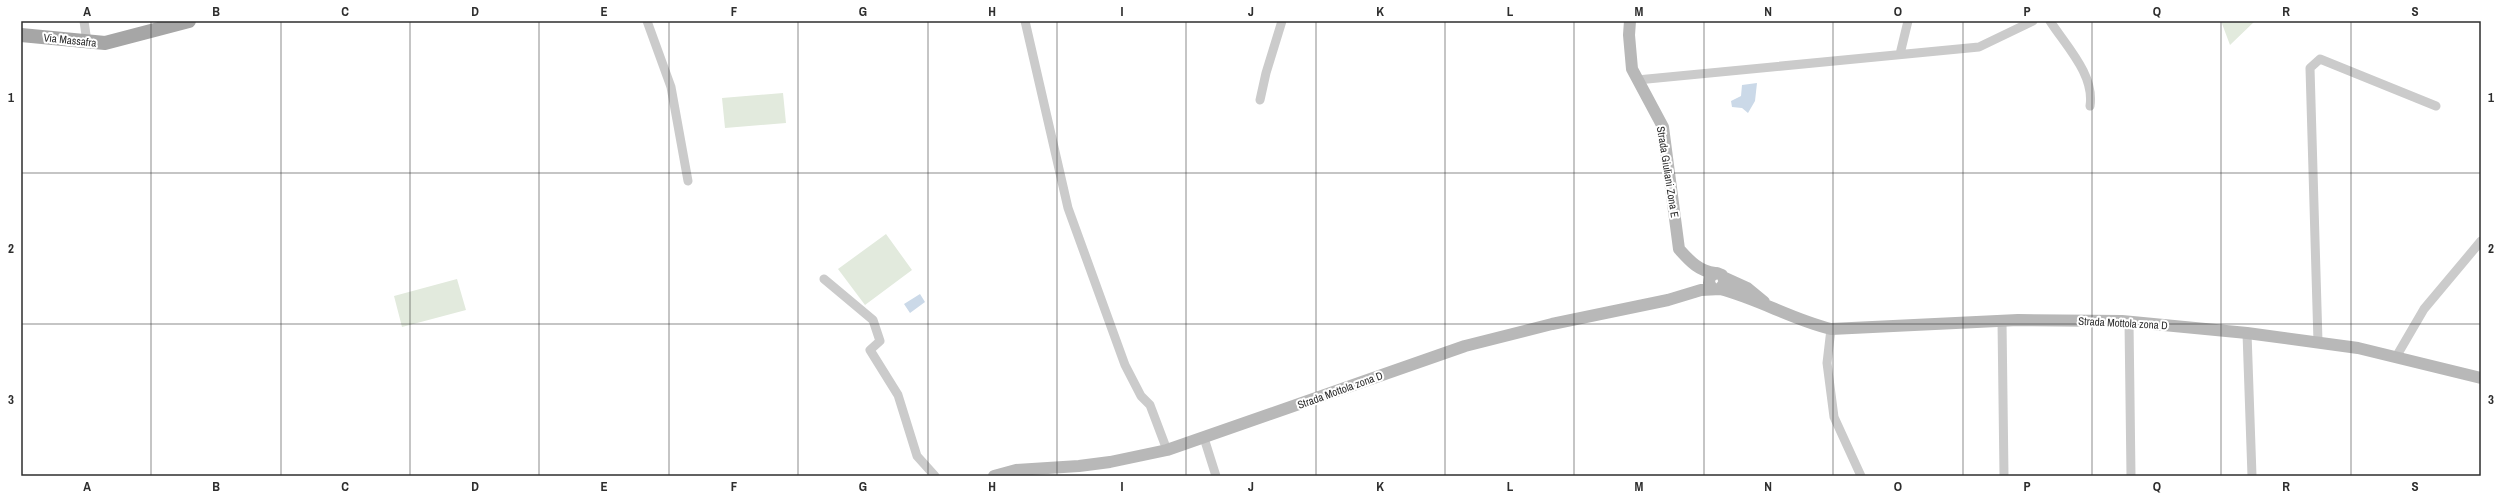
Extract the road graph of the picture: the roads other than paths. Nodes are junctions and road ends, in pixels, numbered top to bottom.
1 (84, 21) edge
2 (189, 21) edge
3 (647, 21) edge
4 (1024, 21) edge
5 (1282, 21) edge
6 (1630, 21) edge
7 (1908, 21) edge
8 (2033, 21) edge
9 (2050, 21) edge
10 (21, 35) edge
11 (87, 42) junction
12 (1900, 54) junction
13 (1637, 80) junction
14 (1260, 100) dead end
15 (2090, 106) dead end
16 (2436, 106) dead end
17 (688, 181) dead end
18 (2481, 241) edge
19 (824, 278) dead end
20 (1713, 280) junction
21 (2002, 321) junction
22 (2129, 322) junction
23 (1831, 329) junction
24 (2247, 333) junction
25 (2318, 342) junction
26 (2396, 357) junction
27 (2481, 378) edge
28 (1204, 438) junction
29 (1167, 450) junction
30 (935, 476) edge
31 (994, 476) edge
32 (1216, 476) edge
33 (1861, 476) edge
34 (2004, 476) edge
35 (2131, 476) edge
36 (2252, 476) edge

1 - 11 street
2 - 11 main road, Via Massafra
3 - 17 street
4 - 29 street
5 - 14 street
6 - 13 main road, Strada Giuliani Zona E
7 - 12 street
8 - 12 street
9 - 15 street
10 - 11 main road, Via Massafra
12 - 13 street
13 - 20 main road, Strada Giuliani Zona E
16 - 25 street
18 - 26 street
19 - 30 street
20 - 23 main road, Strada Mottola zona D
20 - 28 main road, Strada Mottola zona D
21 - 22 main road, Strada Mottola zona D
21 - 23 main road, Strada Mottola zona D
21 - 34 street
22 - 24 main road, Strada Mottola zona D
22 - 35 street
23 - 33 street
24 - 25 main road, Strada Mottola zona D
24 - 36 street
25 - 26 main road, Strada Mottola zona D
26 - 27 main road, Strada Mottola zona D
28 - 29 main road, Strada Mottola zona D
28 - 32 street
29 - 31 main road, Strada Mottola zona D

